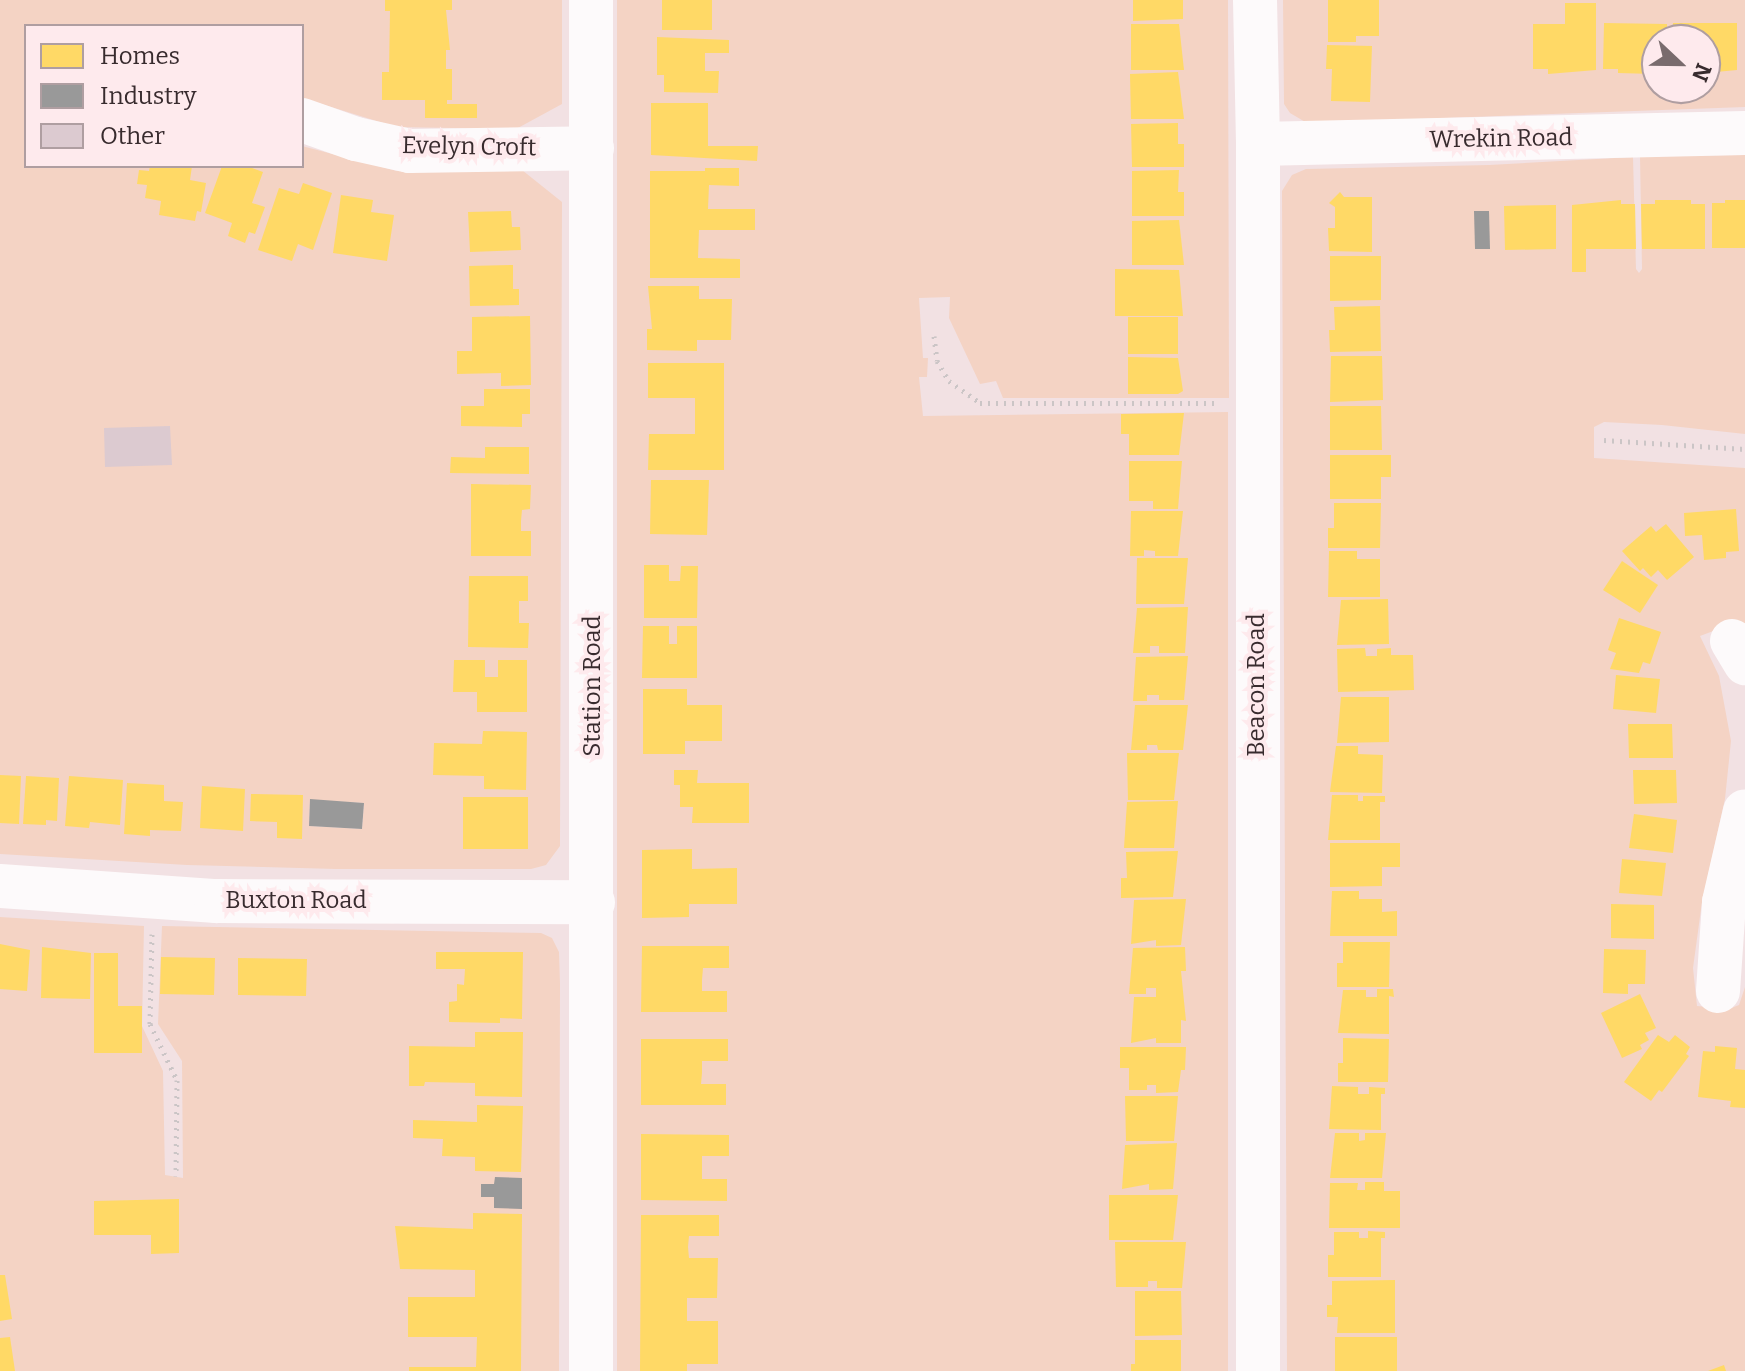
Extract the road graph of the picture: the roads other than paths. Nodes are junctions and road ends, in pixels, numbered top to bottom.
1 (591, 0) edge
2 (1255, 0) edge
3 (304, 121) edge
4 (1745, 133) edge
5 (1258, 144) junction
6 (592, 148) junction
7 (1745, 811) edge
8 (0, 886) edge
9 (593, 902) junction
10 (1734, 947) edge
11 (1718, 991) dead end
12 (591, 1371) edge
13 (1258, 1371) edge

1 - 6 street, Station Road
2 - 5 street, Beacon Road
3 - 6 street, Evelyn Croft
4 - 5 street, Wrekin Road
5 - 13 street, Beacon Road
6 - 9 street, Station Road
7 - 10 street
8 - 9 street, Buxton Road
9 - 12 street, Station Road
10 - 11 street

